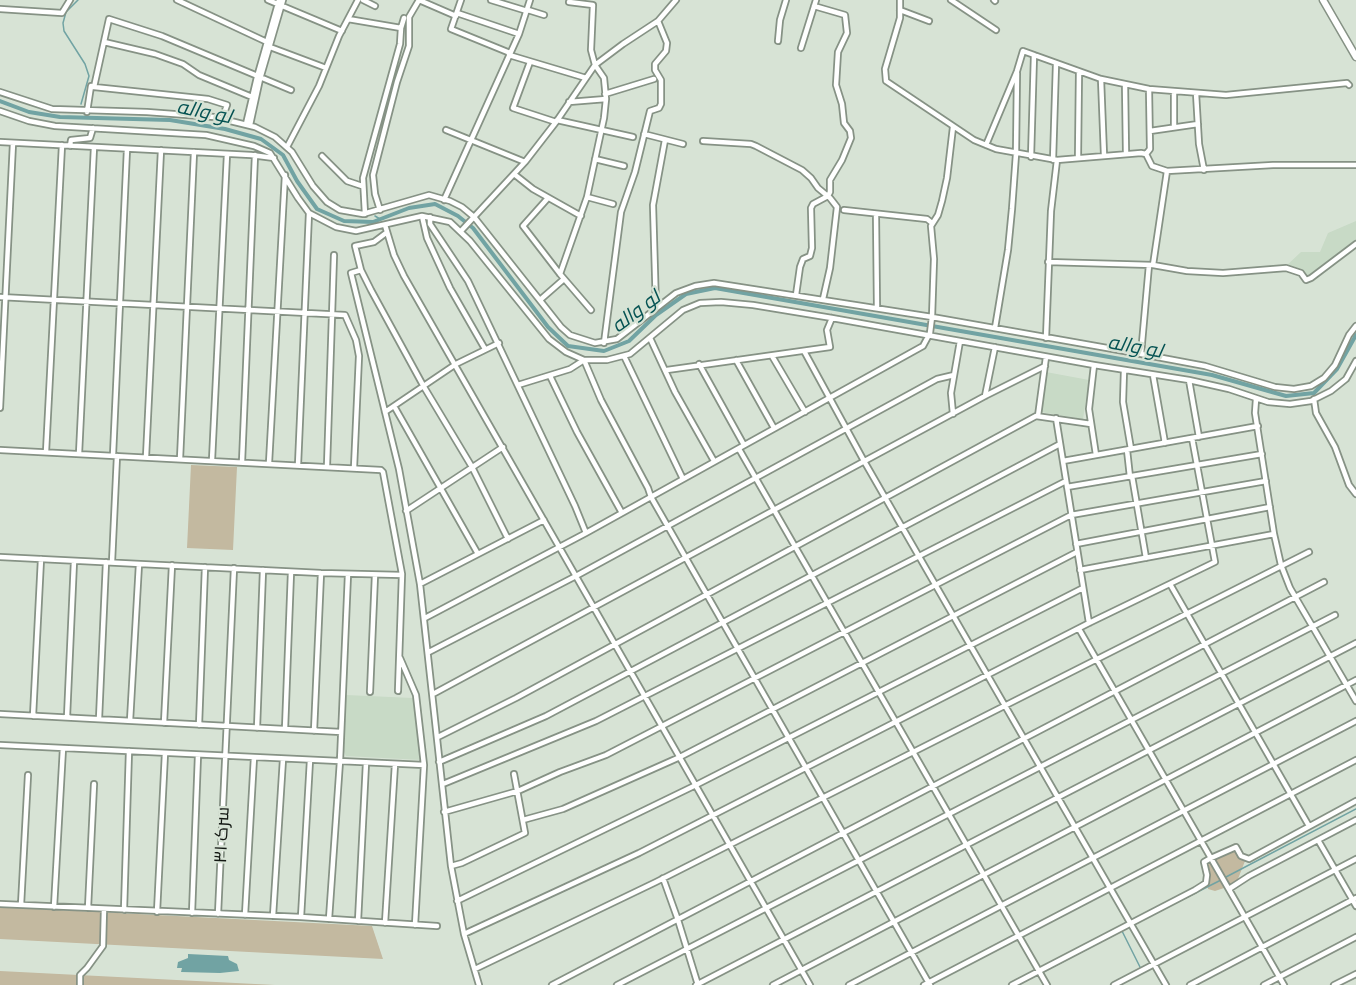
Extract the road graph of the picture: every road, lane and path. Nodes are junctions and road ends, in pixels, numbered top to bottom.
1 (70, 0) edge
2 (177, 0) edge
3 (268, 0) edge
4 (358, 0) edge
5 (363, 0) edge
6 (419, 0) edge
7 (461, 0) edge
8 (491, 0) edge
9 (530, 0) edge
10 (676, 0) edge
11 (786, 0) edge
12 (816, 0) edge
13 (900, 0) edge
14 (951, 0) edge
15 (1323, 0) edge
16 (569, 2) dead end
17 (280, 3) edge
18 (375, 6) dead end
19 (814, 6) junction
20 (0, 9) edge
21 (528, 10) junction
22 (900, 10) junction
23 (456, 14) junction
24 (544, 15) dead end
25 (404, 18) dead end
26 (348, 19) junction
27 (658, 21) junction
28 (929, 21) dead end
29 (401, 28) junction
30 (996, 30) dead end
31 (342, 31) junction
32 (519, 34) junction
33 (778, 41) dead end
34 (104, 42) junction
35 (270, 44) junction
36 (801, 48) dead end
37 (510, 54) junction
38 (1034, 55) junction
39 (1356, 57) edge
40 (530, 62) junction
41 (1056, 64) junction
42 (595, 65) junction
43 (326, 68) junction
44 (1017, 70) junction
45 (1079, 72) junction
46 (258, 78) junction
47 (586, 78) junction
48 (654, 79) dead end
49 (1101, 79) junction
50 (1125, 84) junction
51 (1349, 86) dead end
52 (94, 87) junction
53 (1149, 89) junction
54 (291, 90) dead end
55 (1174, 91) junction
56 (0, 92) edge
57 (1196, 93) junction
58 (605, 96) junction
59 (252, 97) junction
60 (569, 102) junction
61 (0, 111) edge
62 (87, 112) junction
63 (222, 119) junction
64 (556, 121) junction
65 (1198, 124) junction
66 (248, 125) junction
67 (953, 127) junction
68 (1174, 127) junction
69 (93, 128) junction
70 (446, 130) dead end
71 (602, 130) junction
72 (1150, 131) junction
73 (644, 134) junction
74 (633, 137) dead end
75 (471, 140) junction
76 (665, 140) junction
77 (703, 141) dead end
78 (0, 142) edge
79 (13, 143) junction
80 (243, 143) junction
81 (683, 144) dead end
82 (62, 145) junction
83 (986, 145) junction
84 (70, 146) junction
85 (94, 147) junction
86 (287, 147) junction
87 (127, 149) junction
88 (162, 150) junction
89 (194, 152) junction
90 (1126, 153) junction
91 (227, 154) junction
92 (1016, 154) junction
93 (1146, 154) junction
94 (1104, 155) junction
95 (254, 156) junction
96 (322, 156) dead end
97 (1030, 157) junction
98 (274, 158) junction
99 (595, 159) junction
100 (1078, 159) junction
101 (1055, 160) junction
102 (525, 162) junction
103 (1356, 165) edge
104 (624, 166) dead end
105 (1204, 170) junction
106 (1167, 171) junction
107 (285, 174) junction
108 (514, 174) junction
109 (362, 186) junction
110 (828, 196) junction
111 (587, 197) junction
112 (548, 198) junction
113 (444, 200) junction
114 (613, 204) dead end
115 (380, 210) junction
116 (844, 210) dead end
117 (309, 213) junction
118 (364, 214) junction
119 (876, 214) junction
120 (422, 216) junction
121 (581, 216) junction
122 (430, 217) junction
123 (473, 218) junction
124 (932, 223) junction
125 (385, 225) junction
126 (462, 230) junction
127 (387, 233) junction
128 (1356, 244) edge
129 (334, 255) dead end
130 (1048, 262) junction
131 (1151, 265) junction
132 (361, 270) junction
133 (562, 277) junction
134 (795, 295) junction
135 (3, 297) edge
136 (823, 299) junction
137 (52, 300) junction
138 (540, 300) junction
139 (86, 301) junction
140 (119, 303) junction
141 (154, 305) junction
142 (187, 306) junction
143 (219, 308) junction
144 (656, 308) junction
145 (877, 308) junction
146 (248, 309) junction
147 (591, 309) dead end
148 (277, 311) junction
149 (305, 312) junction
150 (332, 314) junction
151 (832, 318) junction
152 (932, 319) junction
153 (1356, 326) edge
154 (995, 328) junction
155 (929, 334) junction
156 (650, 338) junction
157 (1046, 338) junction
158 (960, 341) junction
159 (498, 343) junction
160 (603, 343) junction
161 (994, 347) junction
162 (484, 349) junction
163 (804, 351) junction
164 (1141, 354) junction
165 (624, 356) junction
166 (772, 356) junction
167 (1046, 357) junction
168 (584, 360) junction
169 (736, 360) junction
170 (1356, 361) edge
171 (456, 364) junction
172 (699, 364) junction
173 (1094, 365) junction
174 (1045, 366) junction
175 (667, 370) junction
176 (1124, 370) junction
177 (954, 375) junction
178 (1153, 375) junction
179 (550, 376) junction
180 (1189, 380) junction
181 (518, 385) junction
182 (424, 387) junction
183 (985, 396) junction
184 (829, 399) junction
185 (1256, 399) junction
186 (1314, 399) junction
187 (394, 406) junction
188 (0, 408) edge
189 (385, 412) junction
190 (805, 412) junction
191 (953, 414) junction
192 (1038, 416) junction
193 (1056, 418) junction
194 (1090, 424) junction
195 (1258, 426) junction
196 (774, 428) junction
197 (846, 428) junction
198 (1199, 437) junction
199 (1192, 438) junction
200 (1165, 443) junction
201 (1060, 444) junction
202 (744, 445) junction
203 (502, 447) junction
204 (739, 448) junction
205 (1129, 449) junction
206 (0, 450) edge
207 (46, 452) junction
208 (79, 454) junction
209 (1262, 454) junction
210 (115, 455) junction
211 (1096, 455) junction
212 (146, 457) junction
213 (180, 459) junction
214 (212, 460) junction
215 (714, 461) junction
216 (864, 461) junction
217 (1063, 461) junction
218 (243, 462) junction
219 (269, 463) junction
220 (298, 465) junction
221 (1197, 465) junction
222 (327, 466) junction
223 (472, 467) junction
224 (354, 468) junction
225 (1131, 476) junction
226 (757, 478) junction
227 (682, 479) junction
228 (1266, 481) junction
229 (1066, 484) junction
230 (441, 489) junction
231 (1202, 492) junction
232 (1356, 494) edge
233 (651, 497) junction
234 (886, 497) junction
235 (1137, 504) junction
236 (1270, 507) junction
237 (775, 510) junction
238 (406, 511) junction
239 (622, 513) junction
240 (1071, 515) junction
241 (1207, 519) junction
242 (544, 520) junction
243 (668, 527) junction
244 (903, 527) junction
245 (1142, 532) junction
246 (586, 533) junction
247 (1274, 534) junction
248 (508, 538) junction
249 (1076, 544) junction
250 (796, 546) junction
251 (1212, 546) junction
252 (560, 548) junction
253 (1077, 552) junction
254 (1309, 552) dead end
255 (478, 554) junction
256 (920, 556) junction
257 (0, 557) edge
258 (685, 558) junction
259 (1146, 558) junction
260 (40, 559) junction
261 (75, 561) junction
262 (109, 562) junction
263 (139, 564) junction
264 (172, 565) junction
265 (1281, 565) junction
266 (205, 567) junction
267 (234, 568) junction
268 (263, 570) junction
269 (1080, 570) junction
270 (291, 572) junction
271 (321, 573) junction
272 (348, 574) junction
273 (375, 575) junction
274 (402, 575) junction
275 (576, 576) junction
276 (813, 576) junction
277 (1324, 582) dead end
278 (420, 584) junction
279 (1170, 584) junction
280 (936, 586) junction
281 (1083, 588) junction
282 (706, 595) junction
283 (1295, 596) junction
284 (828, 603) junction
285 (595, 608) junction
286 (1187, 614) junction
287 (954, 615) junction
288 (1335, 615) dead end
289 (425, 618) junction
290 (1089, 623) junction
291 (723, 624) junction
292 (1313, 626) junction
293 (1079, 629) junction
294 (845, 633) junction
295 (1356, 643) edge
296 (615, 644) junction
297 (1205, 644) junction
298 (971, 645) junction
299 (737, 649) junction
300 (429, 652) junction
301 (399, 656) junction
302 (1330, 656) junction
303 (1095, 660) junction
304 (862, 662) junction
305 (632, 672) junction
306 (1222, 674) junction
307 (988, 675) junction
308 (755, 680) junction
309 (1356, 680) edge
310 (1347, 685) junction
311 (398, 691) dead end
312 (1115, 691) junction
313 (370, 692) dead end
314 (879, 692) junction
315 (433, 694) junction
316 (645, 696) junction
317 (1356, 701) edge
318 (1239, 703) junction
319 (1006, 705) junction
320 (772, 710) junction
321 (0, 714) edge
322 (33, 716) junction
323 (67, 717) junction
324 (99, 719) junction
325 (1132, 720) junction
326 (130, 721) junction
327 (1356, 721) edge
328 (896, 722) junction
329 (164, 723) junction
330 (199, 724) junction
331 (227, 726) junction
332 (662, 727) junction
333 (257, 728) junction
334 (285, 729) junction
335 (314, 731) junction
336 (341, 732) junction
337 (1256, 732) junction
338 (438, 736) junction
339 (788, 738) junction
340 (1025, 738) junction
341 (0, 745) edge
342 (63, 748) junction
343 (1149, 750) junction
344 (129, 751) junction
345 (914, 751) junction
346 (165, 753) junction
347 (198, 754) junction
348 (226, 756) junction
349 (254, 757) junction
350 (680, 757) junction
351 (283, 759) junction
352 (310, 760) junction
353 (1356, 760) edge
354 (340, 761) junction
355 (439, 762) junction
356 (366, 763) junction
357 (395, 764) junction
358 (1274, 764) junction
359 (424, 765) junction
360 (1041, 767) junction
361 (806, 768) junction
362 (514, 774) dead end
363 (28, 775) dead end
364 (1166, 779) junction
365 (94, 784) dead end
366 (443, 784) junction
367 (696, 785) junction
368 (933, 786) junction
369 (518, 791) junction
370 (1291, 794) junction
371 (822, 797) junction
372 (1059, 797) junction
373 (1356, 801) edge
374 (1184, 811) junction
375 (444, 812) junction
376 (712, 814) junction
377 (950, 814) junction
378 (523, 820) junction
379 (1356, 820) edge
380 (1075, 826) junction
381 (1310, 826) junction
382 (843, 834) junction
383 (1318, 840) junction
384 (1201, 841) junction
385 (730, 844) junction
386 (967, 844) junction
387 (1093, 858) junction
388 (1211, 858) junction
389 (1356, 859) edge
390 (859, 861) junction
391 (451, 866) junction
392 (1335, 870) junction
393 (984, 874) junction
394 (663, 878) junction
395 (751, 881) junction
396 (1110, 888) junction
397 (1229, 889) junction
398 (876, 892) junction
399 (1354, 899) edge
400 (457, 901) junction
401 (0, 904) edge
402 (21, 905) junction
403 (1002, 905) junction
404 (1356, 906) edge
405 (54, 907) junction
406 (88, 908) junction
407 (105, 909) junction
408 (767, 909) junction
409 (124, 910) junction
410 (157, 912) junction
411 (192, 913) junction
412 (218, 914) junction
413 (245, 915) junction
414 (273, 916) junction
415 (301, 917) junction
416 (1245, 917) junction
417 (329, 919) junction
418 (678, 920) junction
419 (358, 921) junction
420 (894, 921) junction
421 (386, 923) junction
422 (1130, 923) junction
423 (415, 925) junction
424 (437, 926) dead end
425 (464, 934) junction
426 (1019, 936) junction
427 (1356, 937) edge
428 (784, 939) junction
429 (1262, 947) junction
430 (687, 948) junction
431 (912, 952) junction
432 (1154, 964) junction
433 (476, 969) junction
434 (802, 970) junction
435 (1039, 971) junction
436 (1356, 974) edge
437 (1279, 977) junction
438 (928, 984) edge
439 (80, 985) edge
440 (479, 985) edge
441 (552, 985) edge
442 (617, 985) edge
443 (697, 985) edge
444 (773, 985) edge
445 (810, 985) edge
446 (849, 985) edge
447 (1012, 985) edge
448 (1047, 985) edge
449 (1114, 985) edge
450 (1166, 985) edge
451 (1190, 985) edge
452 (1264, 985) edge
453 (1284, 985) edge
454 (1334, 985) edge

1 - 20 street
2 - 35 street
3 - 17 street
4 - 26 street
5 - 18 street
6 - 23 street
6 - 115 street
7 - 23 street
8 - 21 street
9 - 21 street
10 - 27 street
11 - 33 street
12 - 19 street
13 - 22 street
14 - 30 street
15 - 39 main road
16 - 42 street
17 - 31 street
17 - 35 street
19 - 36 street
19 - 110 street
21 - 24 street
21 - 32 street
22 - 28 street
22 - 67 street
23 - 32 street
23 - 37 street
25 - 29 street
26 - 29 street
26 - 31 street
27 - 42 street
27 - 73 street
29 - 109 street
31 - 43 street
32 - 37 street
34 - 46 street
34 - 52 street
34 - 59 street
35 - 43 street
35 - 46 street
37 - 40 street
37 - 75 street
38 - 41 street
38 - 44 street
38 - 97 street
40 - 47 street
40 - 64 street
41 - 45 street
41 - 101 street
42 - 47 street
42 - 58 street
43 - 86 street
44 - 83 street
44 - 92 street
45 - 49 street
45 - 100 street
46 - 54 street
46 - 59 street
46 - 66 street
47 - 60 street
48 - 58 street
49 - 50 street
49 - 94 street
50 - 53 street
50 - 90 street
51 - 57 street
52 - 62 street
52 - 63 street
53 - 55 street
53 - 72 street
55 - 57 street
55 - 68 street
56 - 62 street
57 - 65 street
58 - 60 street
58 - 71 street
59 - 66 street
60 - 64 street
61 - 69 street
62 - 63 street
63 - 66 street
64 - 71 street
64 - 102 street
65 - 68 street
65 - 105 street
66 - 86 street
67 - 83 street
67 - 124 street
68 - 72 street
69 - 80 street
69 - 84 street
70 - 75 street
71 - 74 street
71 - 99 street
72 - 93 street
73 - 76 street
73 - 160 street
75 - 102 street
75 - 113 street
76 - 81 street
76 - 144 street
77 - 110 street
78 - 79 street
79 - 82 street
79 - 135 street
80 - 95 street
80 - 98 street
82 - 84 street
82 - 137 street
83 - 92 street
84 - 85 street
85 - 87 street
85 - 139 street
86 - 118 street
87 - 88 street
87 - 140 street
88 - 89 street
88 - 141 street
89 - 91 street
89 - 142 street
90 - 93 street
90 - 94 street
91 - 95 street
91 - 143 street
92 - 97 street
92 - 154 street
93 - 106 street
94 - 100 street
95 - 98 street
95 - 146 street
96 - 109 street
97 - 101 street
98 - 107 street
99 - 104 street
99 - 111 street
100 - 101 street
101 - 130 street
102 - 108 street
103 - 105 street
105 - 106 street
106 - 131 street
107 - 117 street
107 - 148 street
108 - 112 street
108 - 123 street
109 - 118 street
110 - 134 street
110 - 136 street
111 - 114 street
111 - 121 street
112 - 121 street
112 - 133 street
113 - 115 street
113 - 123 street
115 - 118 street
116 - 119 street
117 - 125 street
117 - 149 street
119 - 124 street
119 - 145 street
120 - 122 street
120 - 125 street
120 - 162 street
121 - 133 street
122 - 126 street
122 - 159 street
123 - 126 street
123 - 138 street
124 - 152 street
125 - 127 street
126 - 168 street
127 - 132 street
127 - 171 street
128 - 131 street
129 - 150 street
130 - 131 street
130 - 157 street
131 - 164 street
132 - 182 street
132 - 189 street
133 - 138 street
133 - 147 street
134 - 136 street
134 - 144 street
135 - 137 street
135 - 188 street
136 - 145 street
137 - 139 street
137 - 207 street
138 - 160 street
139 - 140 street
139 - 208 street
140 - 141 street
140 - 210 street
141 - 142 street
141 - 212 street
142 - 143 street
142 - 213 street
143 - 146 street
143 - 214 street
144 - 160 street
145 - 152 street
146 - 148 street
146 - 218 street
148 - 149 street
148 - 219 street
149 - 150 street
149 - 220 street
150 - 222 street
150 - 224 street
151 - 155 street
151 - 156 street
151 - 163 street
152 - 154 street
152 - 155 street
153 - 164 street
154 - 157 street
155 - 158 street
155 - 184 street
156 - 165 street
156 - 175 street
157 - 164 street
158 - 161 street
158 - 177 street
159 - 162 street
159 - 181 street
161 - 167 street
161 - 183 street
162 - 171 street
163 - 166 street
163 - 184 street
165 - 168 street
165 - 227 street
166 - 169 street
166 - 190 street
167 - 173 street
167 - 174 street
168 - 179 street
168 - 233 street
169 - 172 street
169 - 196 street
170 - 186 street
171 - 182 street
171 - 203 street
172 - 175 street
172 - 202 street
173 - 176 street
173 - 194 street
174 - 183 street
174 - 192 street
175 - 215 street
176 - 178 street
176 - 205 street
177 - 191 street
177 - 197 street
178 - 180 street
178 - 200 street
179 - 181 street
179 - 239 street
180 - 185 street
180 - 198 street
181 - 246 street
182 - 187 street
182 - 223 street
183 - 191 street
184 - 190 street
184 - 197 street
185 - 186 street
185 - 195 street
186 - 232 street
187 - 189 street
187 - 230 street
189 - 238 street
190 - 196 street
191 - 216 street
192 - 193 street
192 - 234 street
193 - 194 street
193 - 201 street
194 - 211 street
195 - 198 street
195 - 209 street
196 - 202 street
197 - 216 street
197 - 226 street
198 - 199 street
199 - 200 street
199 - 221 street
200 - 205 street
201 - 217 street
201 - 244 street
202 - 204 street
203 - 223 street
203 - 242 street
204 - 215 street
204 - 226 street
205 - 211 street
205 - 225 street
206 - 207 street
207 - 208 street
208 - 210 street
209 - 221 street
209 - 228 street
210 - 212 street
210 - 262 street
211 - 217 street
212 - 213 street
213 - 214 street
214 - 218 street
215 - 227 street
216 - 234 street
216 - 237 street
217 - 229 street
218 - 219 street
219 - 220 street
220 - 222 street
221 - 225 street
221 - 231 street
222 - 224 street
223 - 230 street
223 - 248 street
224 - 274 street
225 - 229 street
225 - 235 street
226 - 237 street
226 - 243 street
227 - 233 street
228 - 231 street
228 - 236 street
229 - 240 street
229 - 256 street
230 - 238 street
230 - 255 street
231 - 235 street
231 - 241 street
233 - 239 street
233 - 243 street
234 - 244 street
234 - 250 street
235 - 240 street
235 - 245 street
236 - 241 street
236 - 247 street
237 - 250 street
237 - 258 street
238 - 278 street
239 - 246 street
240 - 249 street
240 - 280 street
241 - 245 street
241 - 251 street
242 - 248 street
242 - 252 street
243 - 258 street
243 - 275 street
244 - 256 street
244 - 276 street
245 - 249 street
245 - 259 street
246 - 252 street
247 - 251 street
247 - 265 street
248 - 255 street
249 - 253 street
250 - 276 street
250 - 282 street
251 - 259 street
251 - 279 street
252 - 275 street
252 - 289 street
253 - 269 street
253 - 287 street
254 - 265 street
255 - 278 street
256 - 280 street
256 - 284 street
257 - 260 street
258 - 282 street
258 - 285 street
259 - 269 street
260 - 261 street
260 - 322 street
261 - 262 street
261 - 323 street
262 - 263 street
262 - 324 street
263 - 264 street
263 - 326 street
264 - 266 street
264 - 329 street
265 - 283 street
265 - 286 street
266 - 267 street
266 - 330 street
267 - 268 street
267 - 331 street, سرک ۳۱
268 - 270 street
268 - 333 street
269 - 281 street
270 - 271 street
270 - 334 street
271 - 272 street
271 - 335 street
272 - 273 street
272 - 336 street
273 - 274 street
273 - 313 street
274 - 301 street
275 - 285 street
275 - 300 street
276 - 284 street
276 - 291 street
277 - 283 street
278 - 289 street
279 - 286 street
279 - 290 street
280 - 287 street
280 - 294 street
281 - 290 street
281 - 298 street
282 - 291 street
282 - 296 street
283 - 292 street
283 - 297 street
284 - 294 street
284 - 299 street
285 - 296 street
285 - 315 street
286 - 297 street
286 - 303 street
287 - 298 street
287 - 304 street
288 - 292 street
289 - 300 street
290 - 293 street
291 - 299 street
291 - 305 street
292 - 302 street
292 - 306 street
293 - 303 street
293 - 307 street
294 - 304 street
294 - 308 street
295 - 302 street
296 - 305 street
296 - 338 street
297 - 306 street
297 - 312 street
298 - 307 street
298 - 314 street
299 - 308 street
299 - 316 street
300 - 315 street
301 - 311 street
301 - 359 street
302 - 310 street
302 - 318 street
303 - 312 street
303 - 319 street
304 - 314 street
304 - 320 street
305 - 316 street
305 - 355 street
306 - 318 street
306 - 325 street
307 - 319 street
307 - 328 street
308 - 320 street
308 - 332 street
309 - 310 street
310 - 317 street
310 - 337 street
312 - 325 street
312 - 340 street
314 - 328 street
314 - 339 street
315 - 338 street
316 - 332 street
316 - 366 street
318 - 337 street
318 - 343 street
319 - 340 street
319 - 345 street
320 - 339 street
320 - 350 street
321 - 322 street
322 - 323 street
323 - 324 street
324 - 326 street
325 - 343 street
325 - 360 street
326 - 329 street
327 - 358 street
328 - 345 street
328 - 361 street
329 - 330 street
330 - 331 street
331 - 333 street
331 - 348 street, سرک ۳۱
332 - 350 street
332 - 369 street
333 - 334 street
334 - 335 street
335 - 336 street
336 - 354 street
337 - 358 street
337 - 364 street
338 - 355 street
339 - 361 street
339 - 367 street
340 - 360 street
340 - 368 street
341 - 342 street
342 - 344 street
342 - 405 street
343 - 364 street
343 - 372 street
344 - 346 street
344 - 409 street
345 - 368 street
345 - 371 street
346 - 347 street
346 - 410 street
347 - 348 street
347 - 411 street
348 - 349 street
348 - 412 street, سرک ۳۱
349 - 351 street
349 - 413 street
350 - 367 street
350 - 378 street
351 - 352 street
351 - 414 street
352 - 354 street
352 - 415 street
353 - 370 street
354 - 356 street
354 - 417 street
355 - 366 street
356 - 357 street
356 - 419 street
357 - 359 street
357 - 421 street
358 - 370 street
358 - 374 street
359 - 423 street
360 - 372 street
360 - 377 street
361 - 371 street
361 - 376 street
362 - 369 street
363 - 402 street
364 - 374 street
364 - 380 street
365 - 406 street
366 - 375 street
367 - 376 street
367 - 400 street
368 - 377 street
368 - 382 street
369 - 375 street
369 - 378 street
370 - 381 street
370 - 384 street
371 - 382 street
371 - 385 street
372 - 380 street
372 - 386 street
373 - 381 street
374 - 384 street
374 - 387 street
375 - 391 street
376 - 385 street
376 - 425 street
377 - 386 street
377 - 390 street
378 - 391 street
379 - 383 street
380 - 387 street
380 - 393 street
381 - 388 street
382 - 390 street
382 - 395 street
383 - 392 street
383 - 397 street
384 - 388 street
384 - 396 street
385 - 394 street
385 - 395 street
386 - 393 street
386 - 398 street
387 - 396 street
387 - 403 street
388 - 397 street
388 - 422 street
389 - 392 street
390 - 398 street
390 - 408 street
391 - 400 street
392 - 399 street
392 - 416 street
393 - 403 street
393 - 420 street
394 - 418 street
394 - 433 street
395 - 408 street
395 - 418 street
396 - 422 street
396 - 426 street
397 - 416 street
398 - 420 street
398 - 428 street
399 - 404 street
399 - 429 street
400 - 425 street
401 - 402 street
402 - 405 street
403 - 426 street
403 - 431 street
405 - 406 street
406 - 407 street
407 - 409 street
407 - 439 street
408 - 428 street
408 - 430 street
409 - 410 street
410 - 411 street
411 - 412 street
412 - 413 street
413 - 414 street
414 - 415 street
415 - 417 street
416 - 429 street
416 - 432 street
417 - 419 street
418 - 430 street
418 - 441 street
419 - 421 street
420 - 431 street
420 - 434 street
421 - 423 street
422 - 432 street
422 - 435 street
423 - 424 street
425 - 433 street
426 - 435 street
426 - 438 street
427 - 437 street
428 - 434 street
428 - 443 street
429 - 437 street
429 - 451 street
430 - 442 street
430 - 443 street
431 - 438 street
431 - 446 street
432 - 449 street
432 - 450 street
433 - 440 street
434 - 444 street
434 - 445 street
435 - 447 street
435 - 448 street
436 - 454 street
437 - 452 street
437 - 453 street

